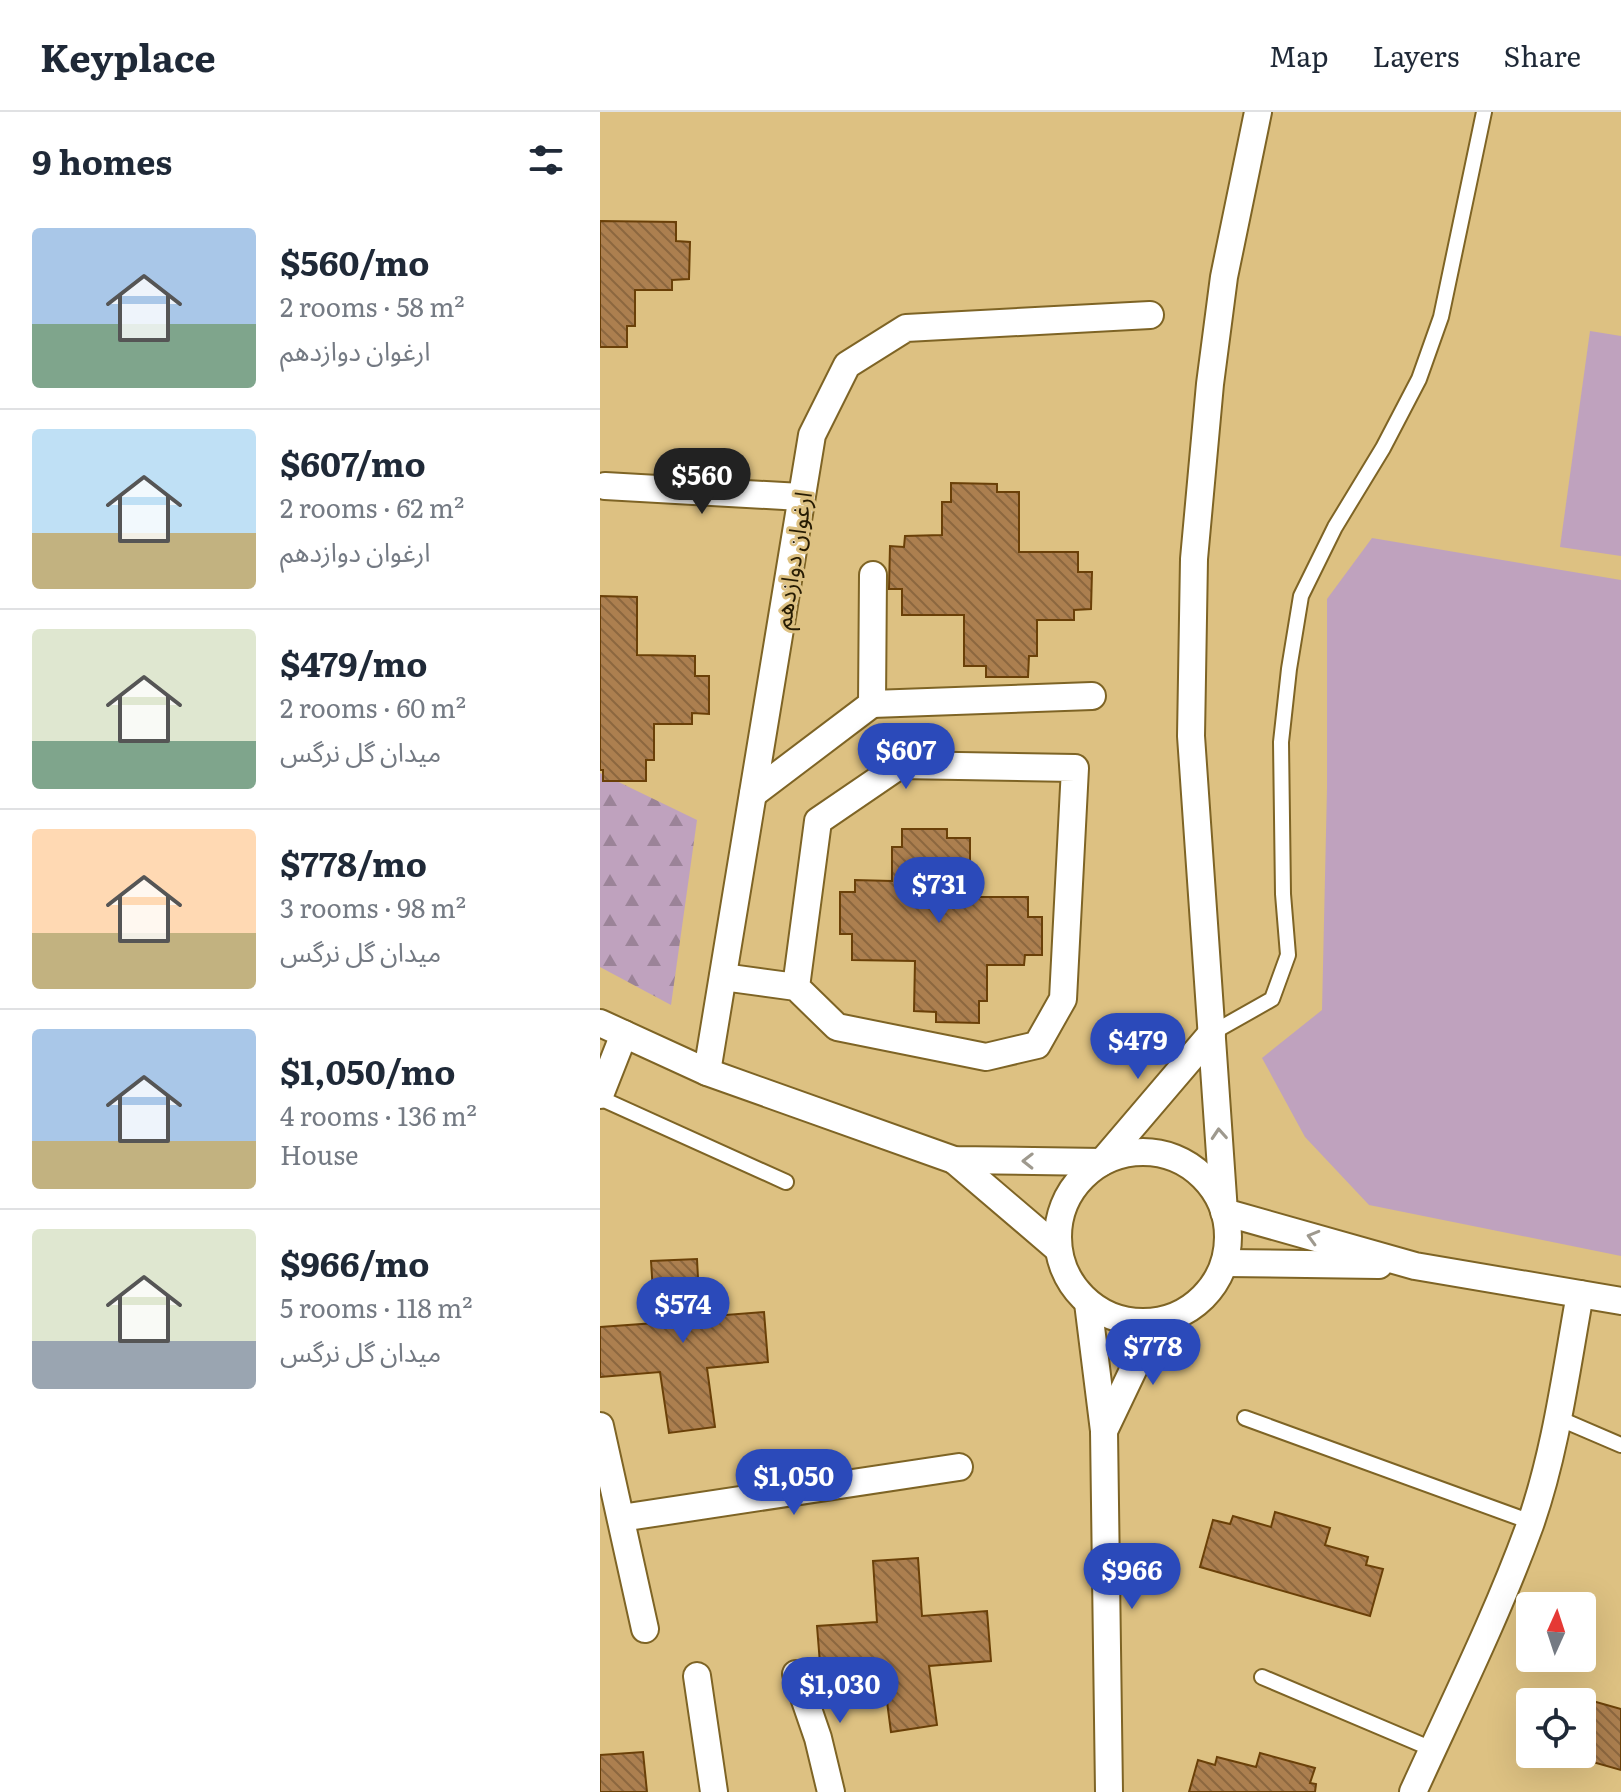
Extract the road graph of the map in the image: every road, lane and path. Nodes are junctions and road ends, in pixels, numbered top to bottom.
1 (1258, 112) edge
2 (1484, 112) edge
3 (1150, 315) dead end
4 (605, 486) dead end
5 (801, 497) junction
6 (873, 575) dead end
7 (1092, 696) dead end
8 (872, 704) junction
9 (753, 794) junction
10 (723, 977) junction
11 (796, 987) junction
12 (600, 1023) edge
13 (1212, 1033) junction
14 (624, 1034) junction
15 (707, 1072) junction
16 (600, 1096) edge
17 (954, 1160) junction
18 (1102, 1162) junction
19 (786, 1182) dead end
20 (1224, 1212) junction
21 (1057, 1248) junction
22 (1225, 1263) junction
23 (1415, 1266) junction
24 (1580, 1294) junction
25 (1621, 1301) edge
26 (1088, 1303) junction
27 (1156, 1322) junction
28 (1245, 1418) dead end
29 (1558, 1418) junction
30 (600, 1426) edge
31 (1104, 1431) junction
32 (1621, 1445) edge
33 (959, 1467) dead end
34 (621, 1518) junction
35 (1531, 1522) junction
36 (645, 1629) dead end
37 (796, 1674) dead end
38 (697, 1676) dead end
39 (1262, 1677) dead end
40 (1432, 1749) junction
41 (714, 1792) edge
42 (831, 1792) edge
43 (1109, 1792) edge
44 (1413, 1792) edge

1 - 13 street
2 - 13 lane
3 - 5 street, ارغوان دوازدهم
4 - 5 street
5 - 9 street, ارغوان دوازدهم
6 - 8 street
7 - 8 street
8 - 9 street
9 - 10 street, ارغوان دوازدهم
10 - 11 street
10 - 15 street, ارغوان دوازدهم
11 - 11 street
12 - 14 street
13 - 18 street
20 -> 13 street
14 - 15 street
14 - 16 street
15 - 17 street
16 - 19 lane
18 -> 17 street
17 - 21 street
18 - 20 street
18 - 21 street
20 - 22 street
23 -> 20 street
21 - 26 street
22 - 23 street
22 - 27 street
23 - 24 street
24 - 25 street
24 - 29 street
26 - 27 street
26 - 31 street
27 - 31 street
28 - 35 lane
29 - 32 lane
29 - 35 street
30 - 34 street
31 - 43 street
33 - 34 street
34 - 36 street
35 - 40 street
37 - 42 street
38 - 41 street
39 - 40 lane
40 - 44 street

